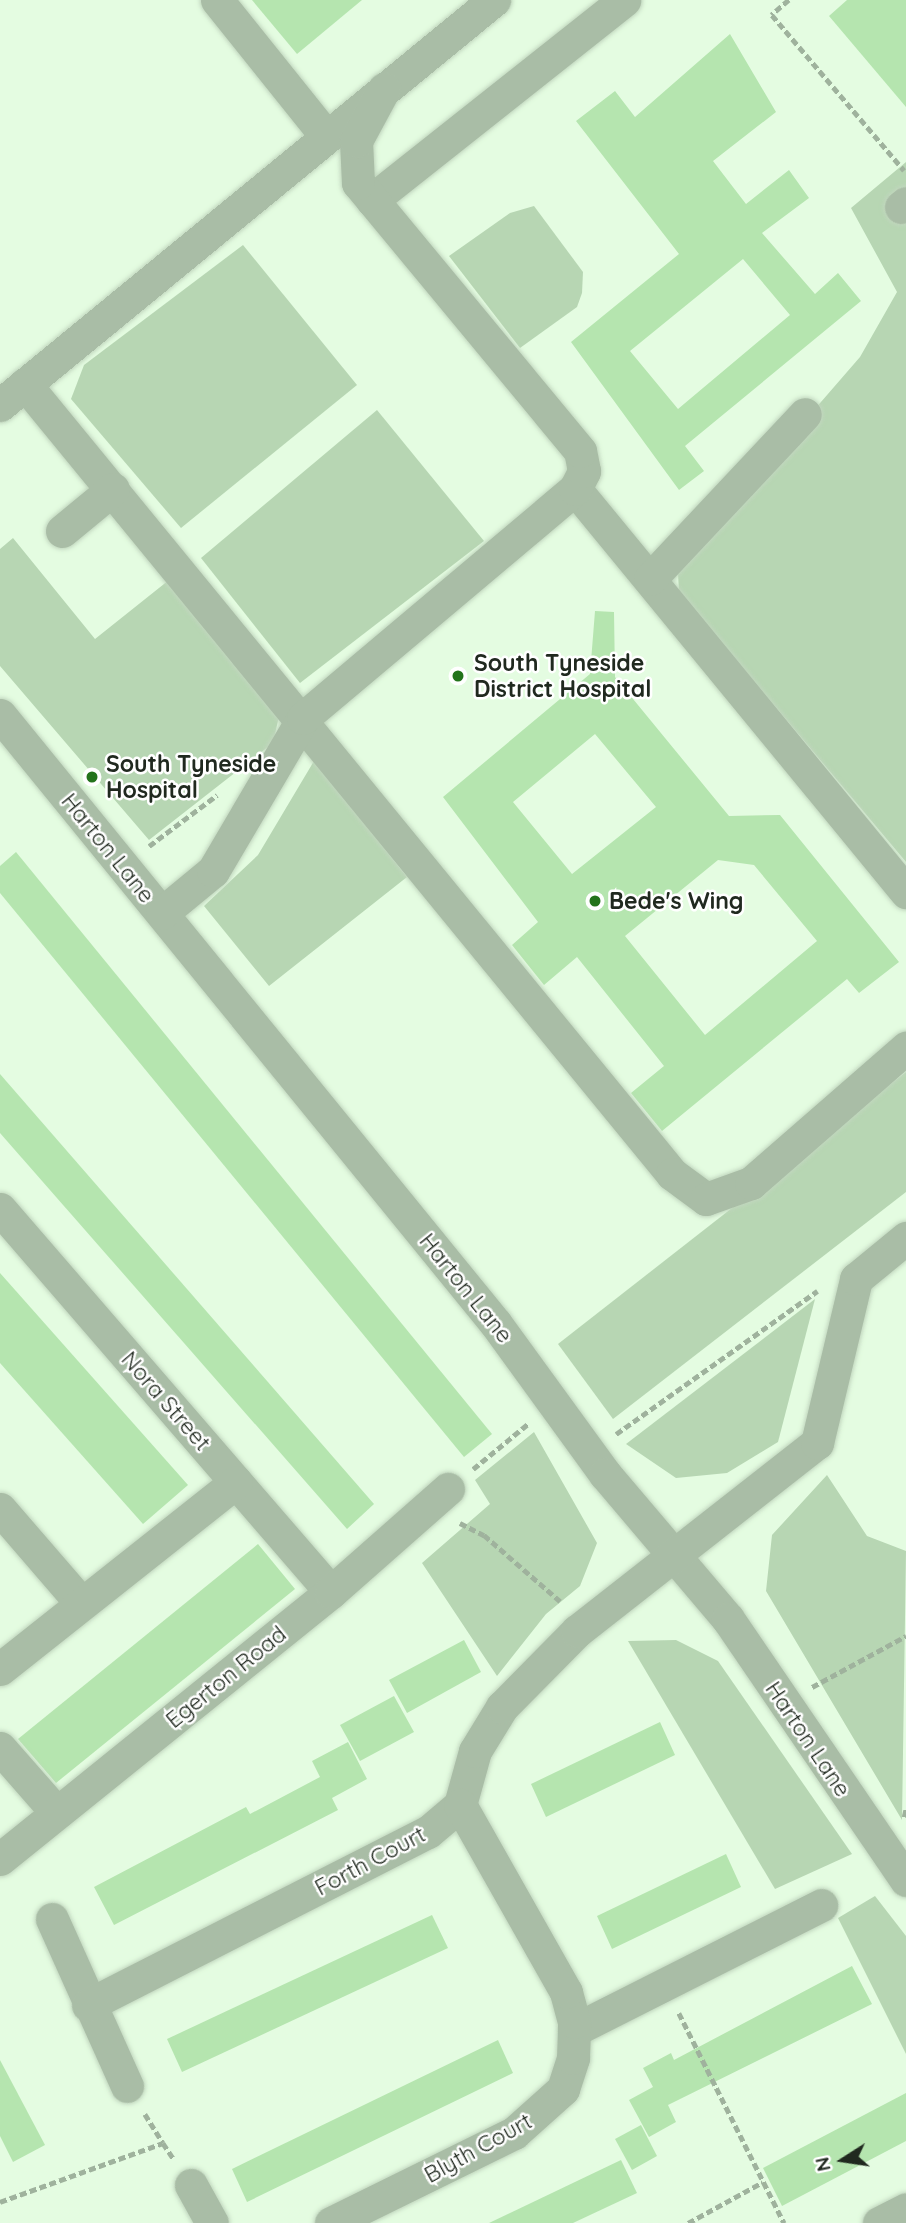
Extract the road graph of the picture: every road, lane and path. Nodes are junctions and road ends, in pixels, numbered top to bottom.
1 (217, 0) edge
2 (494, 0) edge
3 (624, 0) edge
4 (789, 0) edge
5 (383, 89) junction
6 (326, 136) junction
7 (906, 172) edge
8 (372, 200) junction
9 (25, 384) junction
10 (0, 405) edge
11 (805, 414) dead end
12 (113, 489) junction
13 (575, 489) junction
14 (62, 531) dead end
15 (650, 579) junction
16 (0, 715) edge
17 (303, 718) junction
18 (226, 788) dead end
19 (123, 866) junction
20 (906, 892) edge
21 (162, 913) junction
22 (906, 1048) edge
23 (0, 1209) edge
24 (906, 1238) edge
25 (856, 1279) junction
26 (554, 1402) junction
27 (604, 1429) dead end
28 (236, 1482) junction
29 (448, 1489) joint
30 (0, 1509) edge
31 (411, 1522) junction
32 (675, 1560) junction
33 (331, 1592) junction
34 (82, 1604) junction
35 (589, 1622) junction
36 (906, 1636) edge
37 (0, 1668) edge
38 (783, 1702) junction
39 (0, 1748) edge
40 (460, 1805) junction
41 (57, 1813) junction
42 (0, 1859) edge
43 (906, 1880) edge
44 (821, 1905) dead end
45 (52, 1919) dead end
46 (666, 1987) junction
47 (88, 2005) junction
48 (574, 2030) junction
49 (127, 2086) dead end
50 (763, 2182) junction
51 (191, 2185) joint
52 (0, 2202) edge
53 (906, 2209) edge
54 (212, 2223) edge
55 (331, 2223) edge
56 (688, 2223) edge
57 (783, 2223) edge
58 (879, 2223) edge

1 - 6 street
2 - 5 street
3 - 8 street
4 - 7 path
5 - 6 street
5 - 8 street
6 - 9 street
8 - 13 street
9 - 10 street
9 - 12 street
11 - 15 street
12 - 14 street
12 - 17 street
13 - 15 street
13 - 17 street
15 - 20 street
16 - 19 street, Harton Lane
17 - 21 street
17 - 22 street
18 - 19 path
19 - 21 street, Harton Lane
21 - 26 street, Harton Lane
23 - 28 street, Nora Street
24 - 25 street
25 - 27 path
25 - 32 street
26 - 29 path
26 - 32 street, Harton Lane
28 - 33 street, Nora Street
28 - 34 street
29 - 31 street, Egerton Road
30 - 34 street
31 - 33 street, Egerton Road
31 - 35 path
32 - 35 street
32 - 38 street, Harton Lane
33 - 41 street, Egerton Road
34 - 37 street
35 - 40 street
36 - 38 path
38 - 43 street, Harton Lane
39 - 41 street
40 - 47 street, Forth Court
40 - 48 street, Blyth Court
41 - 42 street, Egerton Road
44 - 46 street
45 - 47 street
46 - 48 street
46 - 50 path
47 - 49 street
48 - 55 street, Blyth Court
50 - 56 path
50 - 57 path
51 - 52 path
51 - 54 street
53 - 58 street

